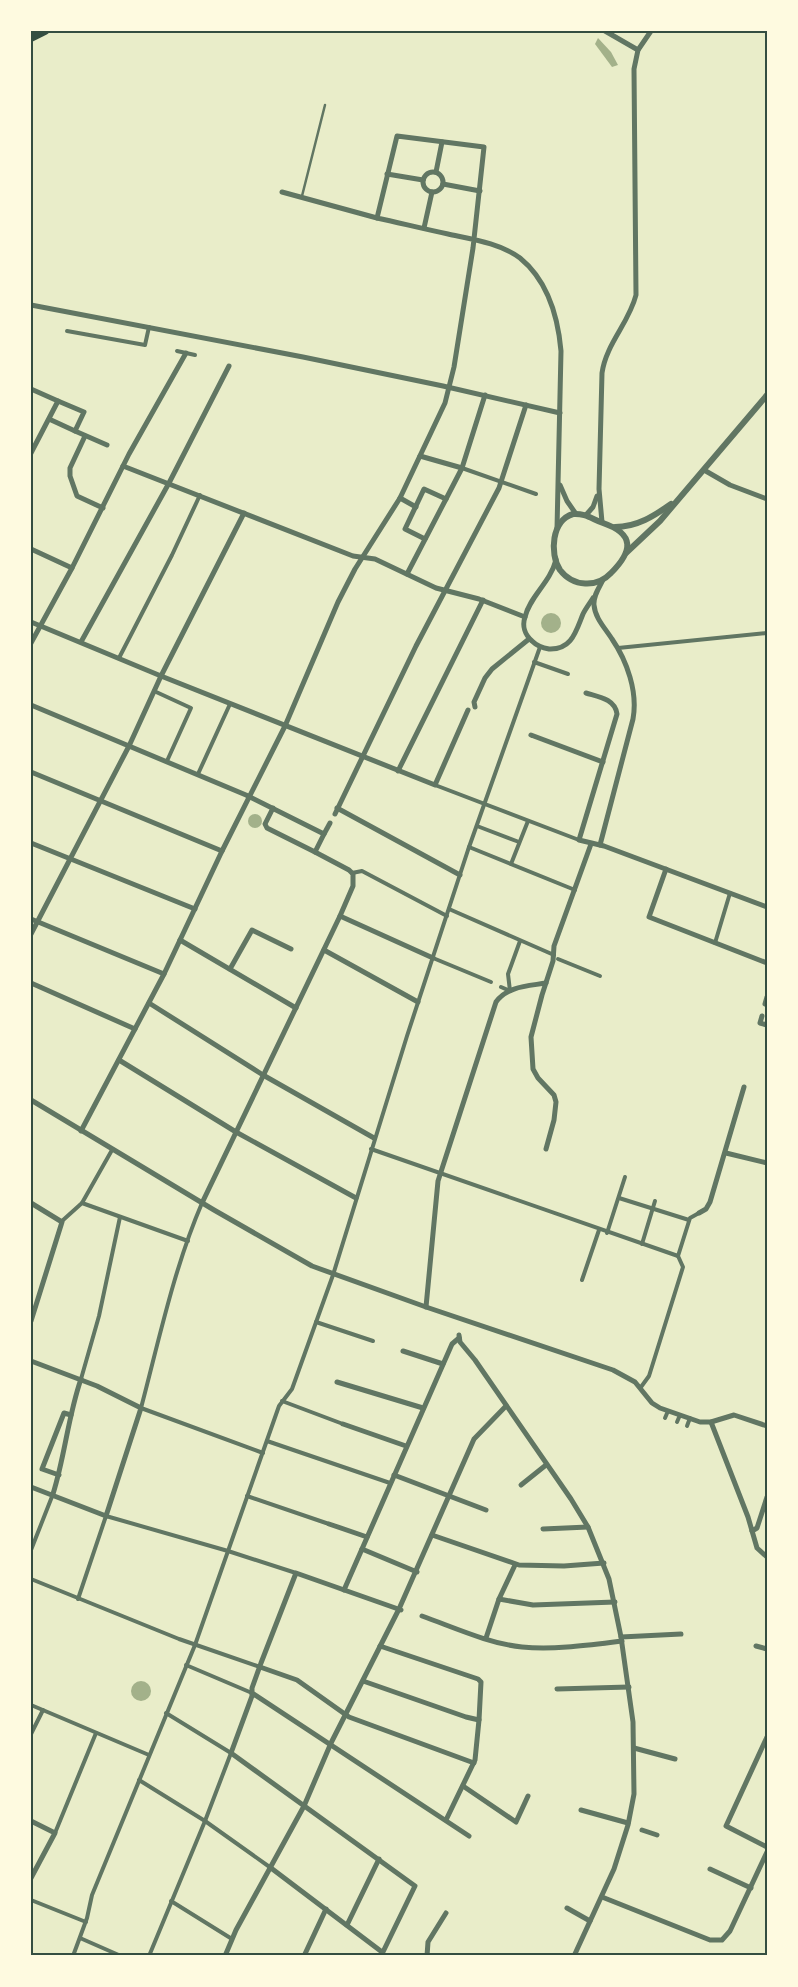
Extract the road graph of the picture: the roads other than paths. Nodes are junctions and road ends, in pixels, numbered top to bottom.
1 (44, 31) edge
2 (605, 31) edge
3 (651, 31) edge
4 (31, 38) edge
5 (638, 50) junction
6 (325, 105) dead end
7 (442, 142) junction
8 (436, 172) junction
9 (387, 174) junction
10 (423, 180) junction
11 (443, 184) junction
12 (480, 191) junction
13 (282, 192) dead end
14 (432, 192) junction
15 (302, 198) junction
16 (377, 218) junction
17 (424, 228) junction
18 (474, 240) junction
19 (31, 305) edge
20 (149, 326) junction
21 (67, 331) dead end
22 (178, 351) dead end
23 (186, 353) junction
24 (194, 355) dead end
25 (229, 366) dead end
26 (450, 387) junction
27 (31, 389) edge
28 (485, 395) junction
29 (767, 395) edge
30 (58, 401) junction
31 (526, 405) junction
32 (560, 413) junction
33 (49, 420) junction
34 (75, 431) junction
35 (85, 436) junction
36 (107, 445) dead end
37 (31, 453) edge
38 (420, 456) junction
39 (123, 466) junction
40 (462, 468) junction
41 (704, 470) junction
42 (559, 479) junction
43 (502, 481) junction
44 (169, 483) junction
45 (599, 489) junction
46 (536, 494) dead end
47 (200, 496) junction
48 (400, 498) junction
49 (678, 499) junction
50 (767, 499) edge
51 (446, 500) junction
52 (416, 506) junction
53 (103, 508) junction
54 (244, 513) junction
55 (576, 514) junction
56 (586, 515) junction
57 (602, 522) junction
58 (615, 527) junction
59 (557, 529) junction
60 (425, 539) junction
61 (31, 549) edge
62 (626, 554) junction
63 (556, 557) junction
64 (362, 558) junction
65 (72, 568) junction
66 (407, 574) junction
67 (603, 580) junction
68 (446, 591) junction
69 (595, 595) junction
70 (482, 600) junction
71 (525, 617) junction
72 (31, 622) edge
73 (40, 625) junction
74 (767, 633) edge
75 (529, 639) junction
76 (81, 642) junction
77 (31, 643) edge
78 (540, 647) junction
79 (618, 648) junction
80 (119, 658) junction
81 (534, 662) junction
82 (568, 674) dead end
83 (161, 676) junction
84 (154, 691) junction
85 (586, 693) dead end
86 (230, 704) junction
87 (31, 705) edge
88 (475, 707) dead end
89 (468, 710) dead end
90 (285, 726) junction
91 (531, 735) dead end
92 (129, 746) junction
93 (363, 757) junction
94 (167, 761) junction
95 (604, 762) junction
96 (398, 771) junction
97 (31, 772) edge
98 (198, 774) junction
99 (435, 786) junction
100 (250, 797) junction
101 (101, 800) junction
102 (484, 805) junction
103 (273, 808) junction
104 (338, 808) junction
105 (334, 814) dead end
106 (528, 820) junction
107 (330, 823) dead end
108 (477, 826) junction
109 (324, 834) junction
110 (580, 840) junction
111 (519, 842) junction
112 (31, 843) edge
113 (591, 844) junction
114 (600, 845) junction
115 (469, 847) junction
116 (222, 851) junction
117 (315, 852) junction
118 (71, 860) junction
119 (511, 864) junction
120 (666, 869) junction
121 (352, 873) junction
122 (460, 875) junction
123 (574, 890) junction
124 (730, 893) junction
125 (767, 907) edge
126 (195, 909) junction
127 (449, 909) junction
128 (340, 916) junction
129 (447, 916) junction
130 (31, 918) edge
131 (39, 922) junction
132 (31, 934) edge
133 (180, 940) junction
134 (520, 941) junction
135 (715, 943) junction
136 (292, 949) dead end
137 (324, 950) junction
138 (556, 957) junction
139 (433, 958) junction
140 (767, 963) edge
141 (230, 969) junction
142 (164, 974) junction
143 (600, 976) dead end
144 (547, 981) junction
145 (491, 982) dead end
146 (31, 983) edge
147 (500, 986) dead end
148 (510, 991) junction
149 (767, 997) edge
150 (418, 1002) junction
151 (149, 1003) junction
152 (765, 1004) dead end
153 (296, 1008) junction
154 (762, 1016) dead end
155 (767, 1025) edge
156 (135, 1029) junction
157 (119, 1060) junction
158 (263, 1075) junction
159 (744, 1087) dead end
160 (31, 1100) edge
161 (81, 1131) junction
162 (236, 1132) junction
163 (374, 1138) junction
164 (371, 1149) junction
165 (546, 1149) dead end
166 (112, 1150) junction
167 (726, 1153) junction
168 (767, 1163) edge
169 (440, 1173) junction
170 (625, 1177) dead end
171 (356, 1198) junction
172 (618, 1198) junction
173 (655, 1201) dead end
174 (31, 1203) edge
175 (202, 1203) junction
176 (82, 1204) junction
177 (652, 1209) junction
178 (699, 1213) joint
179 (120, 1217) junction
180 (690, 1220) junction
181 (62, 1221) junction
182 (599, 1230) junction
183 (607, 1233) junction
184 (188, 1241) junction
185 (642, 1244) junction
186 (678, 1256) junction
187 (333, 1275) junction
188 (582, 1280) dead end
189 (426, 1307) junction
190 (31, 1321) edge
191 (316, 1322) junction
192 (373, 1341) dead end
193 (403, 1351) dead end
194 (31, 1361) edge
195 (443, 1364) junction
196 (81, 1379) junction
197 (337, 1382) dead end
198 (641, 1387) junction
199 (282, 1401) junction
200 (506, 1406) junction
201 (141, 1408) junction
202 (423, 1408) junction
203 (668, 1411) junction
204 (71, 1415) junction
205 (680, 1415) junction
206 (665, 1418) dead end
207 (690, 1418) junction
208 (677, 1422) dead end
209 (711, 1422) junction
210 (343, 1424) joint
211 (687, 1426) dead end
212 (767, 1426) edge
213 (267, 1441) junction
214 (406, 1446) junction
215 (263, 1453) junction
216 (546, 1465) junction
217 (394, 1475) junction
218 (59, 1476) junction
219 (390, 1483) junction
220 (521, 1485) dead end
221 (31, 1487) edge
222 (53, 1494) junction
223 (449, 1495) junction
224 (247, 1496) junction
225 (767, 1497) edge
226 (486, 1510) dead end
227 (106, 1516) junction
228 (329, 1524) joint
229 (588, 1527) junction
230 (543, 1529) dead end
231 (752, 1531) junction
232 (432, 1535) junction
233 (367, 1537) junction
234 (362, 1549) junction
235 (31, 1550) edge
236 (228, 1551) junction
237 (767, 1557) edge
238 (604, 1562) junction
239 (515, 1565) junction
240 (417, 1572) junction
241 (296, 1573) junction
242 (31, 1579) edge
243 (344, 1590) junction
244 (498, 1599) junction
245 (78, 1600) junction
246 (615, 1602) junction
247 (401, 1609) junction
248 (422, 1616) dead end
249 (681, 1634) dead end
250 (486, 1638) junction
251 (622, 1639) junction
252 (194, 1645) junction
253 (380, 1646) junction
254 (756, 1646) dead end
255 (767, 1649) edge
256 (186, 1665) junction
257 (260, 1666) junction
258 (363, 1681) junction
259 (629, 1687) junction
260 (557, 1689) dead end
261 (252, 1693) junction
262 (31, 1704) edge
263 (43, 1710) junction
264 (166, 1713) junction
265 (345, 1715) junction
266 (480, 1720) junction
267 (96, 1733) junction
268 (31, 1734) edge
269 (767, 1737) edge
270 (331, 1743) junction
271 (634, 1748) junction
272 (231, 1752) junction
273 (149, 1756) junction
274 (675, 1759) dead end
275 (473, 1764) junction
276 (139, 1780) junction
277 (463, 1786) junction
278 (528, 1796) dead end
279 (304, 1806) junction
280 (581, 1810) dead end
281 (446, 1820) junction
282 (31, 1821) edge
283 (205, 1821) junction
284 (629, 1825) junction
285 (642, 1830) dead end
286 (55, 1833) junction
287 (657, 1835) dead end
288 (469, 1836) dead end
289 (767, 1847) edge
290 (767, 1852) edge
291 (379, 1859) junction
292 (271, 1868) junction
293 (710, 1869) dead end
294 (31, 1878) edge
295 (751, 1888) junction
296 (602, 1897) junction
297 (31, 1900) edge
298 (171, 1901) junction
299 (567, 1908) dead end
300 (326, 1909) junction
301 (446, 1913) dead end
302 (590, 1921) junction
303 (86, 1922) junction
304 (347, 1925) junction
305 (80, 1938) junction
306 (232, 1939) junction
307 (382, 1954) edge
308 (73, 1956) edge
309 (121, 1956) edge
310 (149, 1956) edge
311 (225, 1956) edge
312 (304, 1956) edge
313 (427, 1956) edge
314 (574, 1956) edge

1 - 4 main road
2 - 5 street
3 - 5 street
5 - 45 street
6 - 15 lane
7 - 8 street
7 - 9 street
7 - 12 street
8 - 10 street
8 - 11 street
9 - 10 street
9 - 16 street
10 - 14 street
11 - 12 street
11 - 14 street
12 - 18 street
13 - 15 street
14 - 17 street
15 - 16 street
16 - 17 street
17 - 18 street
18 - 26 street
18 - 32 street
19 - 20 street
20 - 21 street
20 - 26 street
22 - 23 street
23 - 24 street
23 - 39 street
25 - 44 street
26 - 28 street
26 - 38 street
27 - 30 street
28 - 31 street
28 - 40 street
29 - 41 street
30 - 33 street
30 - 34 street
31 - 32 street
31 - 43 street
32 - 42 street
33 - 34 street
33 - 37 street
34 - 35 street
35 - 36 street
35 - 53 street
38 - 40 street
38 - 48 street
39 - 44 street
39 - 53 street
40 - 43 street
40 - 51 street
41 - 49 street
41 - 50 street
42 - 55 street
42 - 59 street
43 - 46 street
43 - 68 street
44 - 47 street
44 - 76 street
45 - 56 street
45 - 57 street
47 - 54 street
47 - 80 street
48 - 52 street
48 - 64 street
49 - 58 street
49 - 62 street
51 - 52 street
51 - 60 street
52 - 60 street
53 - 65 street
54 - 64 street
54 - 83 street
55 - 56 street
55 - 59 street
56 - 57 street
57 - 58 street
58 - 62 street
59 - 63 street
60 - 66 street
61 - 65 street
62 - 67 street
63 - 67 street
63 - 71 street
64 - 66 street
64 - 90 street
65 - 73 street
66 - 68 street
67 - 69 street
68 - 70 street
68 - 93 street
69 - 78 street
69 - 79 street
70 - 71 street
70 - 96 street
71 - 75 street
72 - 73 street
73 - 76 street
73 - 77 street
74 - 79 street
75 - 78 street
75 - 88 street
76 - 80 street
78 - 81 street
79 - 114 street
80 - 83 street
81 - 82 street
81 - 102 street
83 - 84 street
83 - 86 street
84 - 92 street
84 - 94 street
85 - 95 street
86 - 90 street
86 - 98 street
87 - 92 street
89 - 99 street
90 - 93 street
90 - 100 street
91 - 95 street
92 - 94 street
92 - 101 street
93 - 96 street
93 - 104 street
94 - 98 street
95 - 110 street
96 - 99 street
97 - 101 street
98 - 100 street
99 - 102 street
100 - 103 street
100 - 116 street
101 - 116 street
101 - 118 street
102 - 106 street
102 - 108 street
103 - 109 street
103 - 117 street
104 - 105 street
104 - 122 street
106 - 110 street
106 - 111 street
107 - 109 street
108 - 111 street
108 - 115 street
109 - 117 street
110 - 113 street
111 - 119 street
112 - 118 street
113 - 114 street
113 - 123 street
114 - 120 street
115 - 119 street
115 - 122 street
116 - 126 street
117 - 121 street
118 - 126 street
118 - 131 street
119 - 123 street
120 - 124 street
120 - 135 street
121 - 128 street
121 - 129 street
122 - 127 street
123 - 138 street
124 - 125 street
124 - 135 street
126 - 133 street
127 - 129 street
127 - 134 street
128 - 137 street
128 - 139 street
129 - 139 street
130 - 131 street
131 - 132 street
131 - 142 street
133 - 141 street
133 - 142 street
134 - 138 street
134 - 148 street
135 - 140 street
136 - 141 street
137 - 150 street
137 - 153 street
138 - 143 street
138 - 144 street
139 - 145 street
139 - 150 street
141 - 153 street
142 - 151 street
144 - 148 street
144 - 165 street
146 - 156 street
147 - 148 street
148 - 169 street
149 - 152 street
150 - 163 street
151 - 156 street
151 - 158 street
153 - 158 street
154 - 155 street
156 - 157 street
157 - 161 street
157 - 162 street
158 - 162 street
158 - 163 street
159 - 167 street
160 - 161 street
161 - 166 street
162 - 171 street
162 - 175 street
163 - 164 street
164 - 169 street
164 - 171 street
166 - 175 street
166 - 176 street
167 - 168 street
167 - 178 street
169 - 182 street
169 - 189 street
170 - 172 street
171 - 187 street
172 - 177 street
172 - 183 street
173 - 177 street
174 - 181 street
175 - 184 street
175 - 187 street
176 - 179 street
176 - 181 street
177 - 180 street
177 - 185 street
178 - 180 street
179 - 184 street
179 - 196 street
180 - 186 street
181 - 190 street
182 - 183 street
182 - 188 street
183 - 185 street
184 - 201 street
185 - 186 street
186 - 198 street
187 - 189 street
187 - 191 street
189 - 198 street
191 - 192 street
191 - 199 street
193 - 195 street
194 - 196 street
195 - 200 street
195 - 202 street
196 - 201 street
196 - 204 street
197 - 202 street
198 - 203 street
199 - 210 street
199 - 213 street
200 - 216 street
200 - 223 street
201 - 215 street
201 - 227 street
202 - 214 street
203 - 205 street
203 - 206 street
204 - 218 street
204 - 218 street
205 - 207 street
205 - 208 street
207 - 209 street
207 - 211 street
209 - 212 street
209 - 231 street
210 - 214 street
213 - 215 street
213 - 219 street
214 - 217 street
215 - 224 street
216 - 220 street
216 - 229 street
217 - 219 street
217 - 223 street
218 - 222 street
219 - 233 street
221 - 222 street
222 - 227 street
222 - 235 street
223 - 226 street
223 - 232 street
224 - 228 street
224 - 236 street
225 - 231 street
227 - 236 street
227 - 245 street
228 - 233 street
229 - 230 street
229 - 238 street
231 - 237 street
232 - 239 street
232 - 240 street
233 - 234 street
234 - 240 street
234 - 243 street
236 - 241 street
236 - 252 street
238 - 239 street
238 - 246 street
239 - 244 street
240 - 247 street
241 - 243 street
241 - 257 street
242 - 245 street
243 - 247 street
244 - 246 street
244 - 250 street
245 - 252 street
246 - 251 street
247 - 253 street
248 - 250 street
249 - 251 street
250 - 251 street
251 - 259 street
252 - 256 street
252 - 257 street
253 - 258 street
253 - 266 street
254 - 255 street
256 - 261 street
256 - 264 street
257 - 261 street
257 - 265 street
258 - 265 street
258 - 266 street
259 - 260 street
259 - 271 street
261 - 270 street
261 - 272 street
262 - 263 street
263 - 267 street
263 - 268 street
264 - 272 street
264 - 273 street
265 - 270 street
265 - 275 street
266 - 275 street
267 - 273 street
267 - 286 street
269 - 289 street
270 - 279 street
270 - 281 street
271 - 274 street
271 - 284 street
272 - 279 street
272 - 283 street
273 - 276 street
275 - 277 street
276 - 283 street
276 - 303 street
277 - 278 street
277 - 281 street
279 - 291 street
279 - 292 street
280 - 284 street
281 - 288 street
282 - 286 street
283 - 292 street
283 - 298 street
284 - 296 street
285 - 287 street
286 - 294 street
290 - 295 street
291 - 304 street
291 - 307 street
292 - 300 street
292 - 306 street
293 - 295 street
295 - 296 street
296 - 302 street
297 - 303 street
298 - 306 street
298 - 310 street
299 - 302 street
300 - 304 street
300 - 312 street
301 - 313 street
302 - 314 street
303 - 305 street
304 - 307 street
305 - 308 street
305 - 309 street
306 - 311 street

